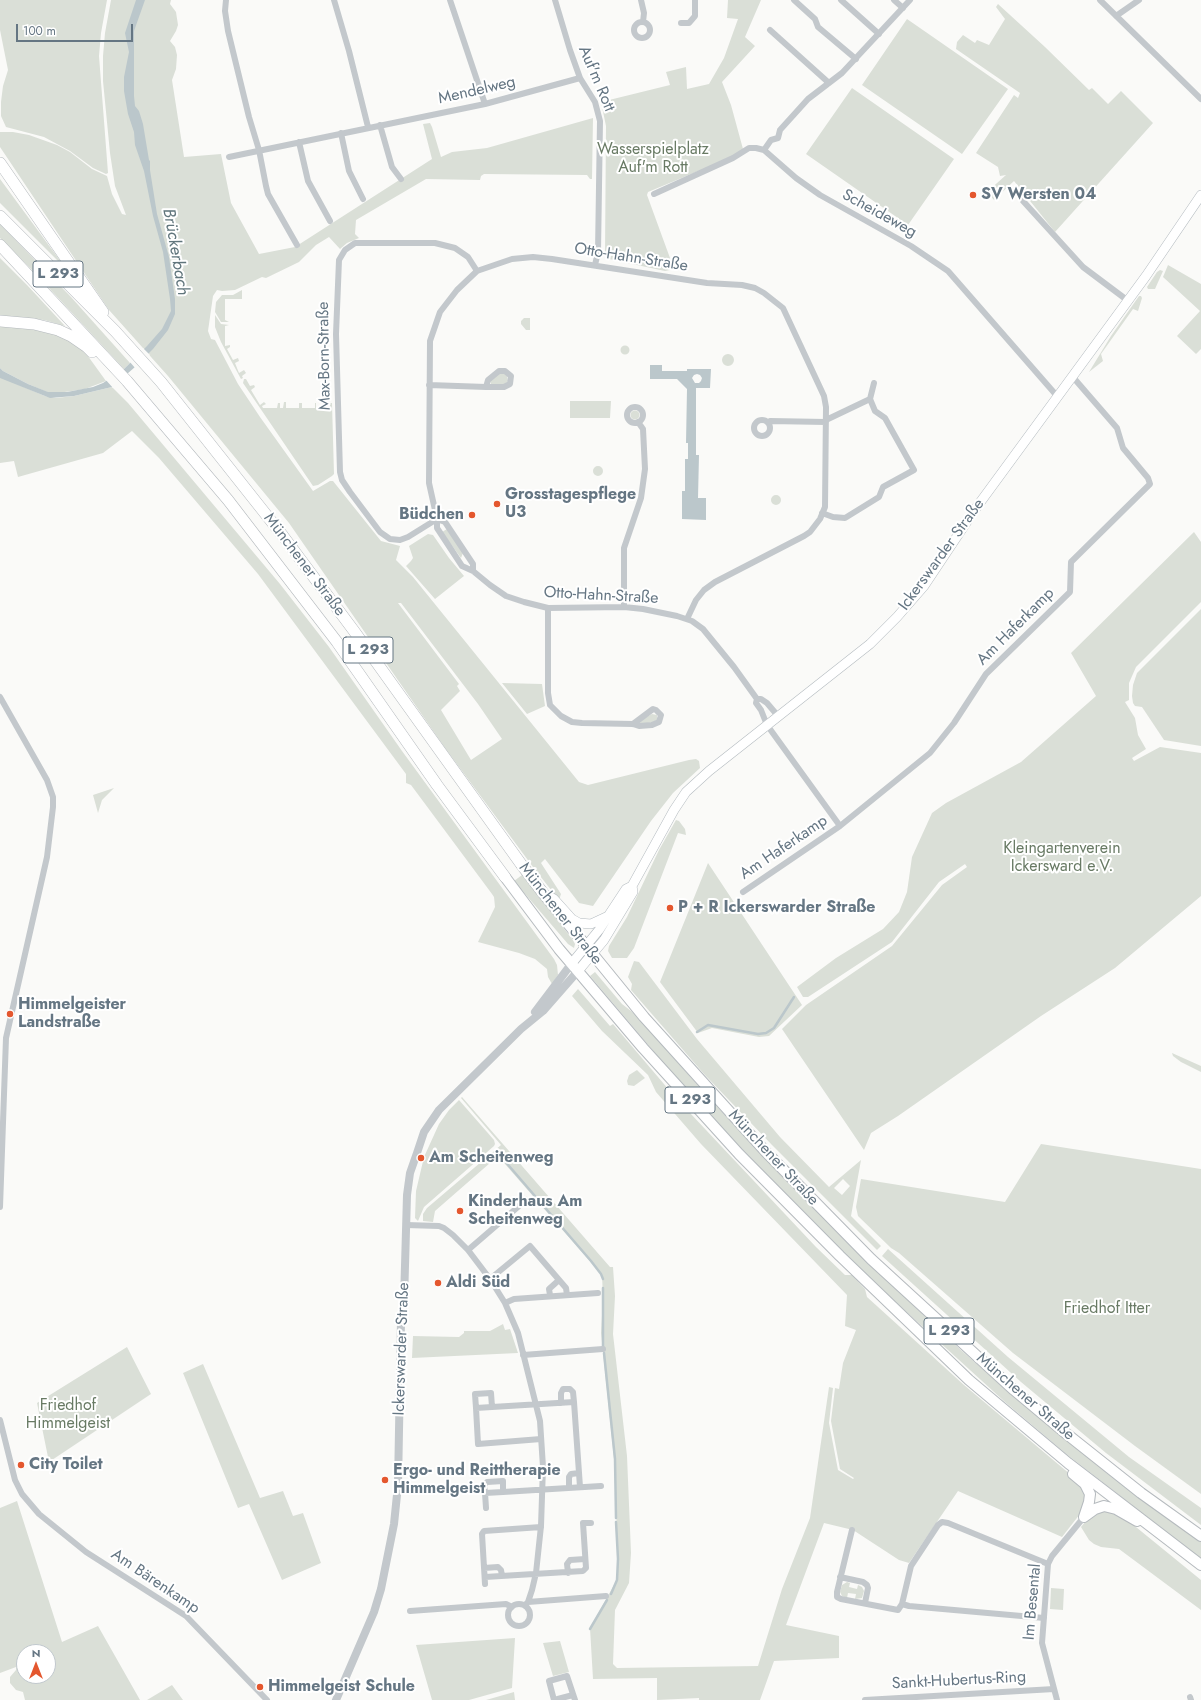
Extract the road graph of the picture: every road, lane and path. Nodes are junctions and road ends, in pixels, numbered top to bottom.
1 (226, 0) edge
2 (334, 0) edge
3 (450, 0) edge
4 (555, 0) edge
5 (641, 0) edge
6 (695, 0) edge
7 (840, 0) edge
8 (894, 0) edge
9 (910, 0) edge
10 (1100, 0) edge
11 (1139, 0) edge
12 (795, 1) edge
13 (903, 8) junction
14 (1116, 16) junction
15 (643, 22) dead end
16 (681, 23) dead end
17 (770, 30) dead end
18 (879, 34) junction
19 (856, 59) junction
20 (580, 78) junction
21 (829, 83) junction
22 (1201, 100) edge
23 (485, 104) junction
24 (380, 125) junction
25 (368, 128) junction
26 (341, 133) junction
27 (299, 142) junction
28 (259, 150) junction
29 (764, 150) junction
30 (229, 157) dead end
31 (1, 165) edge
32 (401, 179) dead end
33 (654, 194) dead end
34 (1201, 195) edge
35 (363, 198) dead end
36 (1023, 201) dead end
37 (0, 216) edge
38 (330, 221) dead end
39 (297, 245) dead end
40 (0, 246) edge
41 (595, 265) junction
42 (477, 271) junction
43 (1127, 300) junction
44 (0, 321) edge
45 (115, 331) junction
46 (104, 361) junction
47 (1072, 376) junction
48 (874, 383) dead end
49 (429, 385) junction
50 (486, 387) dead end
51 (1057, 396) junction
52 (870, 399) junction
53 (826, 421) junction
54 (638, 422) dead end
55 (768, 423) dead end
56 (822, 514) junction
57 (437, 519) junction
58 (473, 571) junction
59 (548, 608) junction
60 (624, 608) junction
61 (687, 619) junction
62 (0, 697) edge
63 (757, 699) junction
64 (778, 716) junction
65 (633, 724) dead end
66 (767, 725) junction
67 (840, 826) junction
68 (505, 877) joint
69 (632, 886) junction
70 (743, 892) dead end
71 (544, 893) junction
72 (608, 916) junction
73 (589, 950) junction
74 (575, 967) junction
75 (526, 1200) dead end
76 (0, 1207) edge
77 (406, 1225) junction
78 (468, 1250) junction
79 (490, 1280) junction
80 (559, 1280) junction
81 (598, 1293) dead end
82 (566, 1294) junction
83 (550, 1295) junction
84 (505, 1303) junction
85 (603, 1349) dead end
86 (523, 1355) junction
87 (574, 1402) junction
88 (561, 1403) junction
89 (536, 1404) junction
90 (492, 1407) junction
91 (476, 1408) junction
92 (0, 1420) edge
93 (542, 1439) junction
94 (1068, 1463) junction
95 (579, 1473) junction
96 (601, 1486) dead end
97 (580, 1487) junction
98 (570, 1488) junction
99 (542, 1489) junction
100 (503, 1492) junction
101 (485, 1494) junction
102 (486, 1508) dead end
103 (1084, 1517) junction
104 (591, 1523) dead end
105 (1148, 1524) junction
106 (541, 1527) junction
107 (852, 1530) dead end
108 (1201, 1536) edge
109 (585, 1559) junction
110 (1048, 1564) junction
111 (1201, 1565) edge
112 (484, 1568) junction
113 (568, 1572) junction
114 (536, 1573) junction
115 (502, 1576) junction
116 (485, 1577) junction
117 (840, 1577) junction
118 (485, 1584) dead end
119 (606, 1596) dead end
120 (865, 1603) junction
121 (526, 1604) junction
122 (902, 1604) junction
123 (512, 1607) junction
124 (410, 1611) dead end
125 (1044, 1618) junction
126 (1054, 1689) junction
127 (574, 1697) edge
128 (267, 1700) edge
129 (336, 1700) edge
130 (554, 1700) edge
131 (865, 1700) edge
132 (1057, 1700) edge

1 - 28 street
2 - 25 street
3 - 23 street
4 - 20 street, Auf'm Rott
5 - 15 street
6 - 16 street
7 - 18 street
8 - 13 street
9 - 13 street
10 - 14 street
11 - 14 street
12 - 19 street
13 - 18 street
14 - 22 street
17 - 21 street
18 - 19 street
19 - 21 street
20 - 23 street, Mendelweg
20 - 41 street, Auf'm Rott
21 - 29 street
23 - 24 street, Mendelweg
24 - 25 street, Mendelweg
24 - 32 street
25 - 26 street, Mendelweg
26 - 27 street, Mendelweg
26 - 35 street
27 - 28 street, Mendelweg
27 - 38 street
28 - 30 street, Mendelweg
28 - 39 street
29 - 33 street
29 - 51 street, Scheideweg
31 - 45 highway
34 - 43 main road, Ickerswarder Straße
36 - 43 street
37 - 45 highway, Münchener Straße / L 293
40 - 46 highway, Münchener Straße / L 293
41 - 42 street, Otto-Hahn-Straße
41 - 53 street, Otto-Hahn-Straße
42 - 49 street, Otto-Hahn-Straße
42 - 57 street, Max-Born-Straße
43 - 47 main road, Ickerswarder Straße
44 - 46 highway
45 - 71 highway, Münchener Straße / L 293
46 - 68 highway, Münchener Straße / L 293
47 - 51 main road, Ickerswarder Straße
47 - 67 street, Am Haferkamp
48 - 52 street
49 - 50 street
49 - 57 street, Otto-Hahn-Straße
51 - 64 main road, Ickerswarder Straße
52 - 53 street
52 - 56 street
53 - 55 street
53 - 56 street, Otto-Hahn-Straße
54 - 60 street
56 - 61 street, Otto-Hahn-Straße
57 - 58 street, Otto-Hahn-Straße
57 - 58 street, Otto-Hahn-Straße
58 - 59 street, Otto-Hahn-Straße
59 - 60 street, Otto-Hahn-Straße
59 - 65 street
60 - 61 street, Otto-Hahn-Straße
61 - 63 street, Otto-Hahn-Straße
62 - 76 street
63 - 64 street, Otto-Hahn-Straße
63 - 66 street, Otto-Hahn-Straße
64 - 66 main road, Ickerswarder Straße
66 - 67 street, Am Haferkamp
66 - 69 main road, Ickerswarder Straße
67 - 70 street, Am Haferkamp
68 - 74 main road, Münchener Straße / L 293
69 - 72 main road, Ickerswarder Straße
69 - 73 main road, Ickerswarder Straße
71 - 72 main road
71 - 73 main road, Münchener Straße / L 293
72 - 73 main road, Ickerswarder Straße
73 - 74 main road, Ickerswarder Straße
73 - 108 main road, Münchener Straße / L 293
74 - 77 street, Ickerswarder Straße
74 - 94 main road, Münchener Straße / L 293
75 - 78 street
77 - 78 street
77 - 129 street, Ickerswarder Straße
78 - 79 street
79 - 80 street
79 - 84 street
80 - 82 street
80 - 83 street
81 - 82 street
82 - 83 street
83 - 84 street
84 - 86 street
85 - 86 street
86 - 89 street
87 - 88 street
87 - 88 street
87 - 95 street
88 - 89 street
89 - 90 street
89 - 93 street
90 - 91 street
90 - 91 street
91 - 93 street
92 - 128 street, Am Bärenkamp
93 - 99 street
94 - 103 main road
94 - 105 main road, Münchener Straße / L 293
95 - 97 street
95 - 98 street
96 - 97 street
97 - 98 street
98 - 99 street
99 - 100 street
99 - 106 street
100 - 101 street
100 - 101 street
101 - 102 street
103 - 105 main road
103 - 110 street, Im Besental
104 - 109 street
105 - 111 main road, Münchener Straße / L 293
106 - 112 street
106 - 114 street
107 - 117 street
109 - 113 street
109 - 113 street
110 - 122 street
110 - 125 street, Im Besental
112 - 115 street
112 - 116 street
113 - 114 street
114 - 115 street
114 - 121 street
115 - 116 street
116 - 118 street
117 - 120 street
117 - 120 street
119 - 121 street
120 - 122 street
121 - 123 street
121 - 123 street
122 - 125 street
123 - 124 street
125 - 126 street, Im Besental
126 - 131 street, Sankt-Hubertus-Ring
126 - 132 street, Im Besental
127 - 130 street
127 - 130 street

